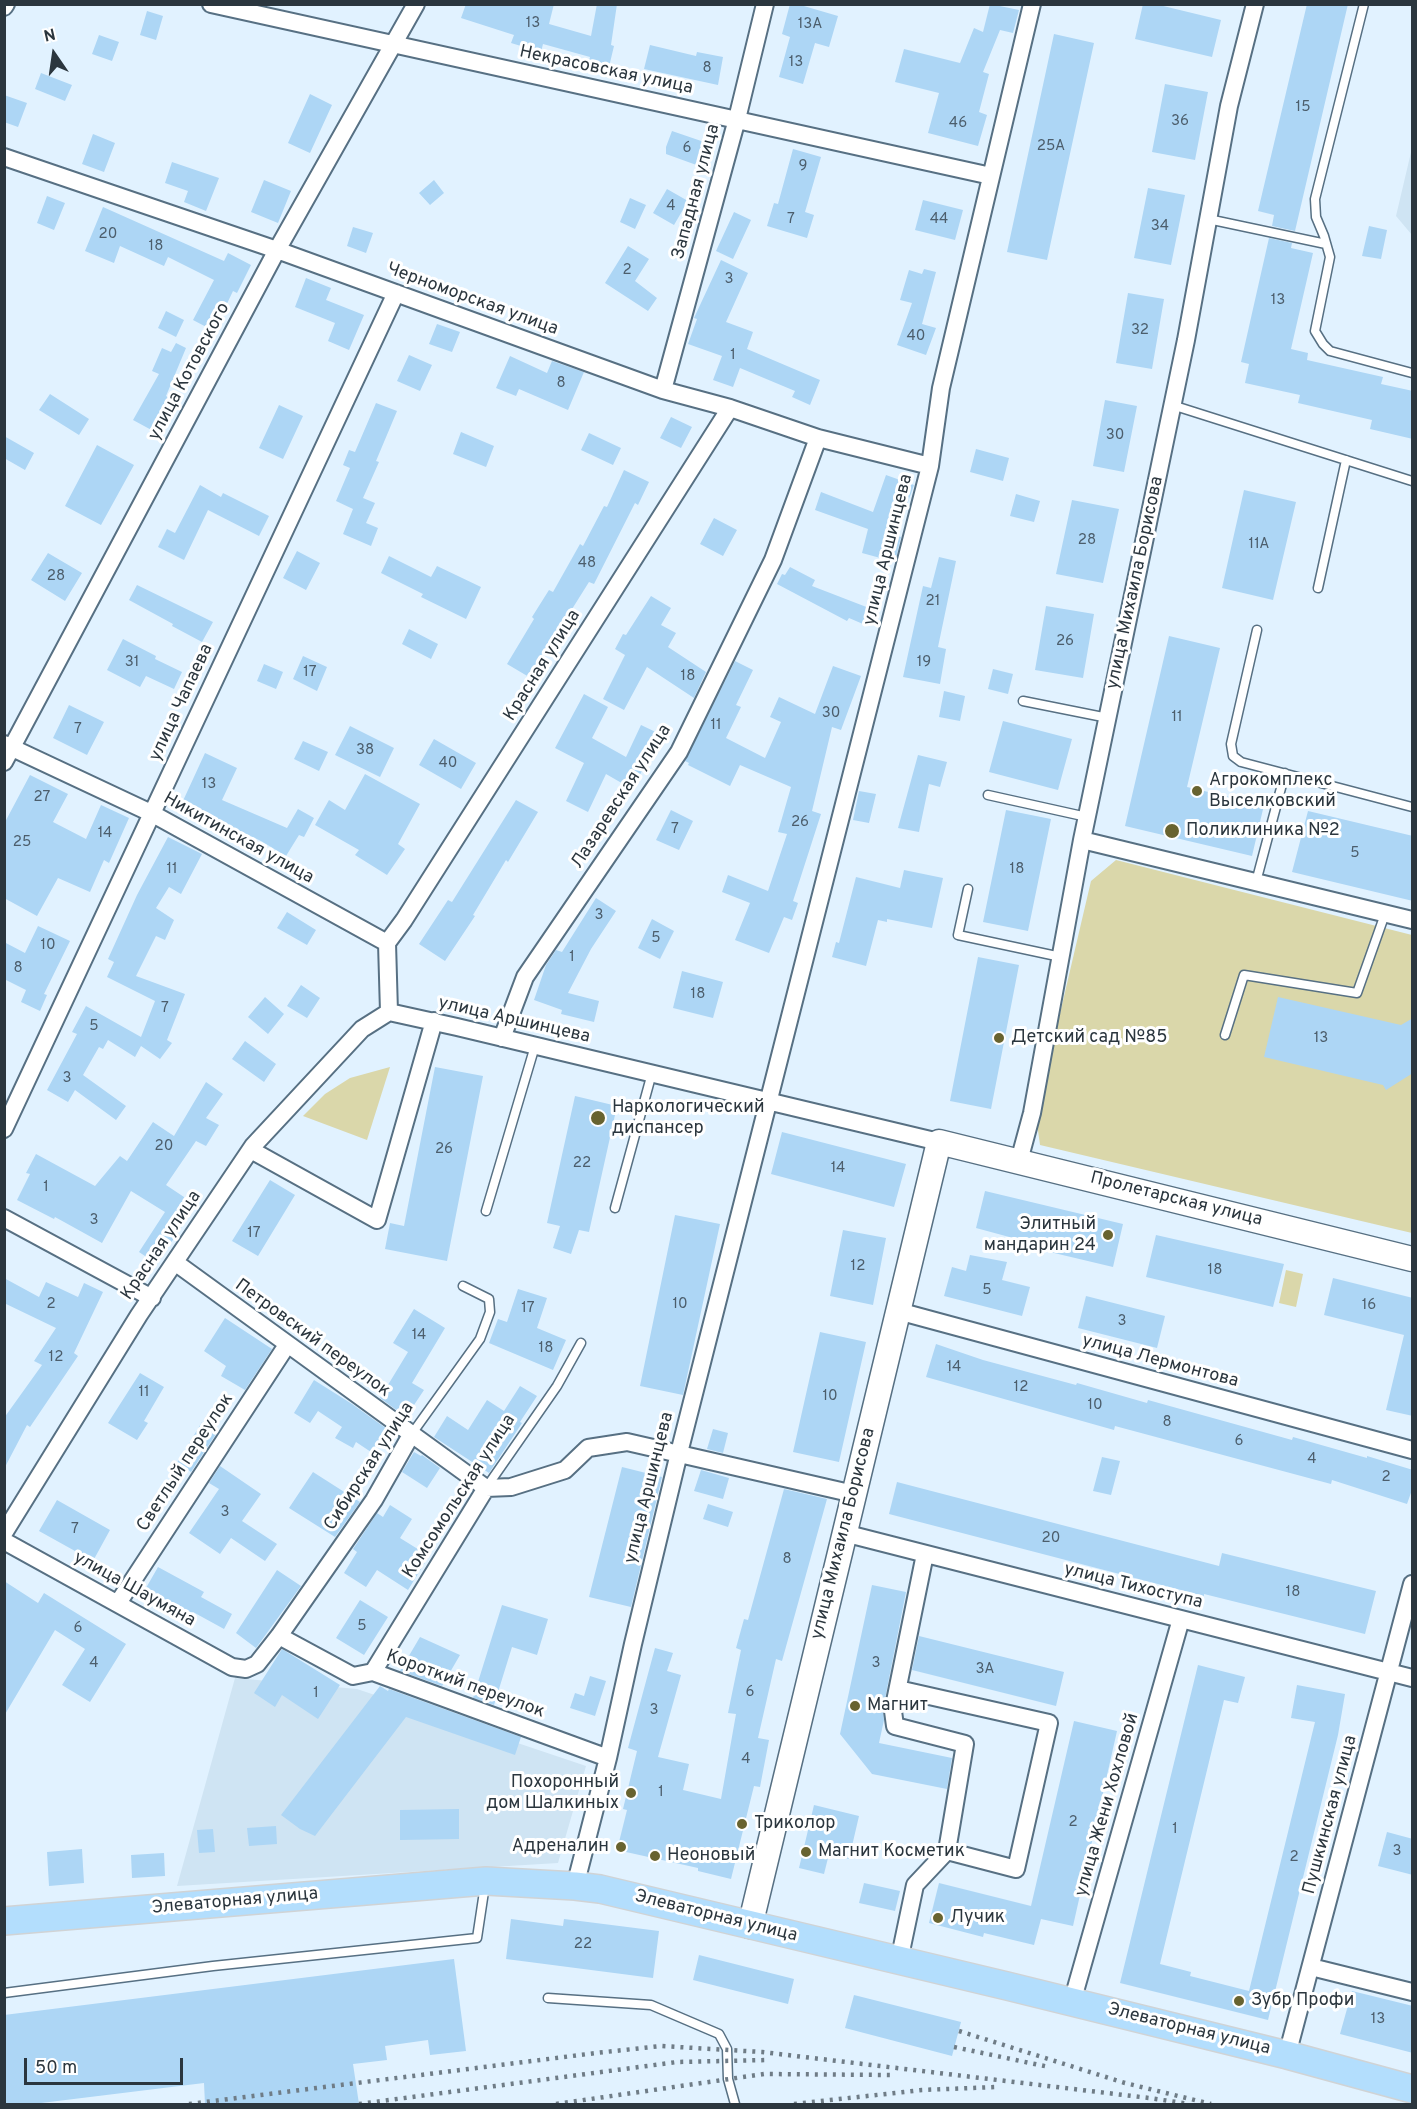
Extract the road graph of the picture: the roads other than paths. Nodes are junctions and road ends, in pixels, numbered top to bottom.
1 (211, 4) edge
2 (416, 4) edge
3 (765, 4) edge
4 (1032, 4) edge
5 (1255, 4) edge
6 (1364, 4) edge
7 (395, 45) junction
8 (737, 119) junction
9 (4, 157) edge
10 (991, 176) junction
11 (1208, 219) junction
12 (1326, 244) junction
13 (277, 250) junction
14 (396, 293) junction
15 (1413, 373) edge
16 (663, 390) junction
17 (1172, 405) junction
18 (730, 408) junction
19 (818, 438) junction
20 (1346, 460) junction
21 (930, 466) junction
22 (1413, 481) edge
23 (1318, 588) dead end
24 (1257, 630) dead end
25 (1023, 701) dead end
26 (1108, 718) junction
27 (7, 751) edge
28 (1285, 773) junction
29 (988, 795) dead end
30 (1413, 807) edge
31 (151, 813) junction
32 (1087, 817) junction
33 (1083, 840) junction
34 (1256, 882) junction
35 (968, 889) dead end
36 (1385, 914) junction
37 (1413, 920) edge
38 (387, 943) junction
39 (1061, 957) junction
40 (389, 1012) junction
41 (434, 1022) junction
42 (1225, 1035) dead end
43 (502, 1038) junction
44 (535, 1046) junction
45 (652, 1073) junction
46 (769, 1102) junction
47 (4, 1129) edge
48 (939, 1143) junction
49 (250, 1150) junction
50 (1020, 1161) junction
51 (615, 1209) dead end
52 (486, 1211) dead end
53 (4, 1218) edge
54 (1413, 1259) edge
55 (176, 1263) junction
56 (463, 1286) dead end
57 (152, 1298) junction
58 (898, 1311) junction
59 (581, 1343) dead end
60 (287, 1345) junction
61 (411, 1435) junction
62 (1413, 1450) edge
63 (679, 1453) junction
64 (486, 1488) junction
65 (854, 1494) junction
66 (4, 1533) edge
67 (844, 1533) junction
68 (4, 1541) edge
69 (925, 1554) junction
70 (1413, 1584) edge
71 (118, 1603) junction
72 (1181, 1619) junction
73 (279, 1636) junction
74 (246, 1669) joint
75 (373, 1672) junction
76 (1390, 1672) junction
77 (1413, 1678) edge
78 (898, 1689) junction
79 (608, 1758) junction
80 (947, 1851) junction
81 (486, 1881) junction
82 (575, 1886) junction
83 (4, 1921) edge
84 (750, 1926) junction
85 (899, 1960) junction
86 (1311, 1967) junction
87 (1413, 1992) edge
88 (4, 1993) edge
89 (548, 1998) dead end
90 (1072, 2002) junction
91 (1287, 2055) junction
92 (1413, 2089) edge
93 (735, 2104) edge

1 - 7 street, Некрасовская улица
2 - 7 street, улица Котовского
3 - 8 street, Западная улица
4 - 10 street, улица Аршинцева
5 - 11 street, улица Михаила Борисова
6 - 12 lane
7 - 8 street, Некрасовская улица
7 - 13 street, улица Котовского
8 - 10 street, Некрасовская улица
8 - 16 street, Западная улица
9 - 13 street, Черноморская улица
10 - 21 street, улица Аршинцева
11 - 12 lane
11 - 17 street, улица Михаила Борисова
12 - 15 lane
13 - 14 street, Черноморская улица
13 - 27 street, улица Котовского
14 - 16 street, Черноморская улица
14 - 31 street, улица Чапаева
16 - 18 street, Черноморская улица
17 - 20 lane
17 - 26 street, улица Михаила Борисова
18 - 19 street, Черноморская улица
18 - 38 street, Красная улица
19 - 21 street, Черноморская улица
19 - 43 street, Лазаревская улица
20 - 22 lane
20 - 23 lane
21 - 46 street, улица Аршинцева
24 - 28 lane
25 - 26 lane
26 - 32 street, улица Михаила Борисова
27 - 31 street, Никитинская улица
28 - 30 lane
28 - 34 lane
29 - 32 lane
31 - 38 street, Никитинская улица
31 - 47 street, улица Чапаева
32 - 33 street, улица Михаила Борисова
33 - 34 street
33 - 39 street, улица Михаила Борисова
34 - 36 street
35 - 39 lane
36 - 37 street
36 - 42 lane
38 - 40 street
39 - 50 street, улица Михаила Борисова
40 - 41 street, улица Аршинцева
40 - 49 street, Красная улица
41 - 43 street, улица Аршинцева
41 - 49 street
43 - 44 street, улица Аршинцева
44 - 45 street, улица Аршинцева
44 - 52 lane
45 - 46 street, улица Аршинцева
45 - 51 lane
46 - 48 street, улица Аршинцева
46 - 63 street, улица Аршинцева
48 - 50 street, Пролетарская улица
48 - 58 street, улица Михаила Борисова
49 - 55 street, Красная улица
50 - 54 street, Пролетарская улица
53 - 57 street
55 - 57 street, Красная улица
55 - 60 street, Петровский переулок
56 - 61 lane, Сибирская улица
57 - 66 street, Красная улица
58 - 62 street, улица Лермонтова
58 - 65 street, улица Михаила Борисова
59 - 64 lane, Комсомольская улица
60 - 61 street, Петровский переулок
60 - 71 street, Светлый переулок
61 - 64 street, Петровский переулок
61 - 73 street, Сибирская улица
63 - 64 street
63 - 65 street
63 - 79 street, улица Аршинцева
64 - 75 street, Комсомольская улица
65 - 67 street, улица Михаила Борисова
67 - 69 street, улица Тихоступа
67 - 84 street, улица Михаила Борисова
68 - 71 street, улица Шаумяна
69 - 72 street, улица Тихоступа
69 - 78 street
70 - 76 street, Пушкинская улица
71 - 74 street, улица Шаумяна
72 - 76 street, улица Тихоступа
72 - 90 street, улица Жени Хохловой
73 - 74 street, Сибирская улица
73 - 75 street, Короткий переулок
75 - 79 street, Короткий переулок
76 - 77 street, улица Тихоступа
76 - 86 street, Пушкинская улица
78 - 80 street
78 - 80 street
79 - 82 street, улица Аршинцева
80 - 85 street
81 - 82 main road, Элеваторная улица
81 - 83 main road, Элеваторная улица
81 - 88 lane
82 - 84 main road, Элеваторная улица
84 - 85 main road, Элеваторная улица
85 - 90 main road, Элеваторная улица
86 - 87 street
86 - 91 street, Пушкинская улица
89 - 93 lane
90 - 91 main road, Элеваторная улица
91 - 92 main road, Элеваторная улица

